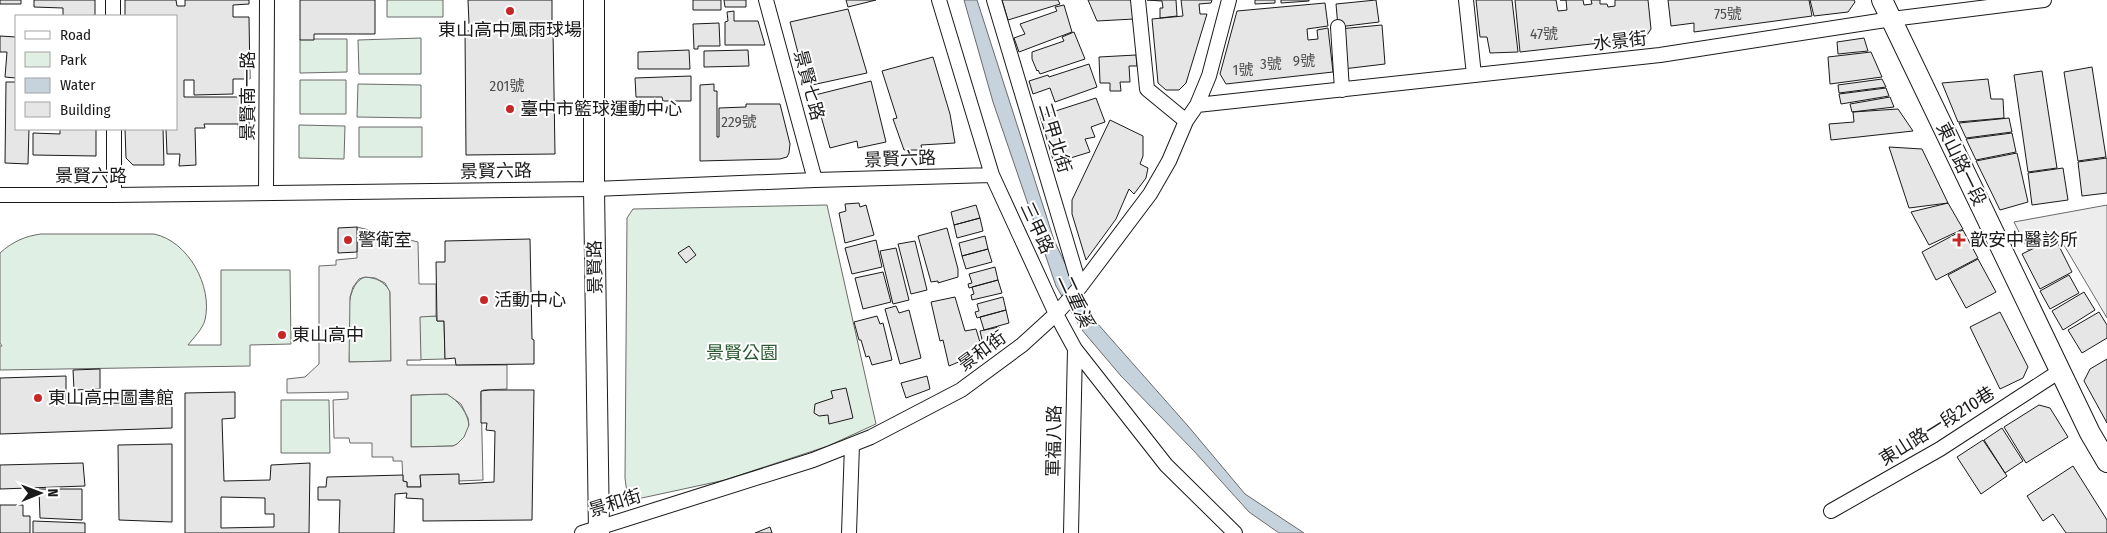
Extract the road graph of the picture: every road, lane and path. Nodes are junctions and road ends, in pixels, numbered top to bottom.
1 (113, 0) edge
2 (267, 0) edge
3 (594, 0) edge
4 (766, 0) edge
5 (939, 0) edge
6 (994, 0) edge
7 (1138, 0) edge
8 (1229, 0) edge
9 (1466, 0) edge
10 (1882, 0) edge
11 (2044, 0) edge
12 (113, 15) edge
13 (1892, 19) junction
14 (1338, 27) dead end
15 (1474, 75) junction
16 (1342, 90) junction
17 (1198, 105) junction
18 (1186, 121) junction
19 (114, 130) edge
20 (992, 175) junction
21 (815, 180) junction
22 (594, 189) junction
23 (266, 193) junction
24 (0, 194) edge
25 (114, 195) junction
26 (1080, 287) junction
27 (1056, 314) junction
28 (1075, 349) junction
29 (2060, 371) junction
30 (852, 445) junction
31 (2107, 462) edge
32 (1831, 511) dead end
33 (593, 532) edge
34 (849, 533) edge
35 (1071, 533) edge
36 (1235, 533) edge

1 - 12 street
2 - 23 street, 景賢南一路
3 - 22 street, 景賢路
4 - 21 street, 景賢七路
5 - 20 street, 三甲路
6 - 26 street, 三甲北街
7 - 18 street
8 - 17 street, 景和街
9 - 15 street
10 - 13 street, 東山路一段
11 - 13 street, 水景街
13 - 15 street, 水景街
13 - 29 street, 東山路一段
14 - 16 street
15 - 16 street, 水景街
16 - 17 street, 水景街
17 - 18 street, 景和街
18 - 26 street, 景和街
19 - 25 street
20 - 21 street, 景賢六路
20 - 27 street, 三甲路
21 - 22 street, 景賢六路
22 - 23 street, 景賢六路
22 - 33 street, 景賢路
23 - 25 street, 景賢六路
24 - 25 street, 景賢六路
26 - 27 street, 景和街
27 - 28 street, 三甲路
27 - 30 street, 景和街
28 - 35 street, 軍福八路
28 - 36 street, 三甲路
29 - 31 street, 東山路一段
29 - 32 street, 東山路一段210巷
30 - 33 street, 景和街
30 - 34 street

